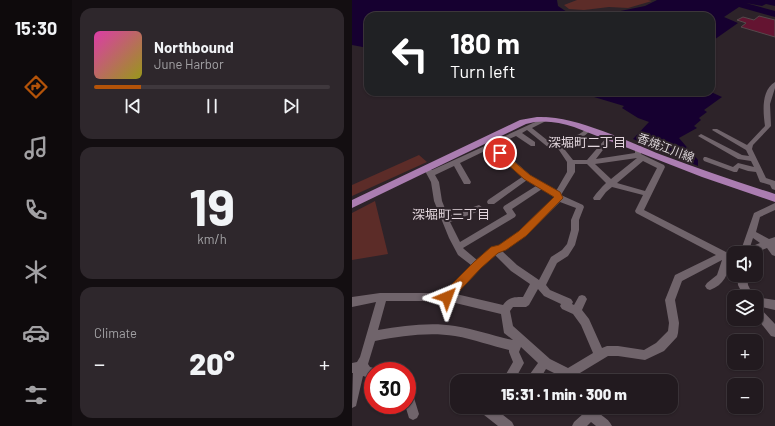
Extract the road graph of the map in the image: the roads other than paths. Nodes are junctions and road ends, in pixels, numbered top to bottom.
1 (775, 84) edge
2 (767, 101) junction
3 (774, 104) edge
4 (768, 110) junction
5 (775, 115) edge
6 (550, 118) junction
7 (528, 122) junction
8 (588, 130) junction
9 (715, 130) dead end
10 (517, 133) junction
11 (701, 136) dead end
12 (609, 138) junction
13 (489, 142) junction
14 (533, 144) dead end
15 (559, 145) junction
16 (748, 149) junction
17 (639, 154) junction
18 (458, 158) junction
19 (706, 159) dead end
20 (752, 159) junction
21 (572, 162) junction
22 (590, 162) junction
23 (677, 163) junction
24 (757, 170) junction
25 (429, 171) junction
26 (706, 174) junction
27 (527, 177) junction
28 (466, 182) dead end
29 (611, 184) junction
30 (541, 186) junction
31 (775, 187) edge
32 (775, 193) edge
33 (648, 194) junction
34 (558, 196) junction
35 (597, 198) dead end
36 (775, 198) edge
37 (352, 199) edge
38 (491, 202) dead end
39 (352, 204) edge
40 (775, 206) edge
41 (479, 208) dead end
42 (446, 220) junction
43 (750, 233) junction
44 (771, 241) edge
45 (747, 246) edge
46 (760, 246) edge
47 (458, 247) junction
48 (495, 250) junction
49 (775, 252) edge
50 (727, 255) edge
51 (727, 256) edge
52 (727, 259) edge
53 (477, 265) junction
54 (538, 284) junction
55 (710, 286) dead end
56 (380, 297) junction
57 (447, 297) junction
58 (582, 299) dead end
59 (352, 302) edge
60 (763, 302) edge
61 (775, 305) edge
62 (505, 310) junction
63 (576, 311) junction
64 (763, 318) edge
65 (775, 332) edge
66 (371, 337) junction
67 (599, 355) junction
68 (545, 362) junction
69 (358, 366) edge
70 (512, 374) edge
71 (536, 374) edge
72 (564, 374) edge
73 (575, 374) edge
74 (352, 402) edge
75 (492, 414) edge
76 (586, 414) edge
77 (593, 414) edge
78 (508, 426) edge
79 (578, 426) edge
80 (606, 426) edge

1 - 2 street
2 - 3 street
2 - 4 street
4 - 5 street
4 - 16 street
6 - 7 main road, 香焼江川線
6 - 8 main road, 香焼江川線
6 - 23 main road, 香焼江川線
7 - 10 street
7 - 13 main road, 香焼江川線
7 - 15 street
7 - 37 main road, 香焼江川線
8 - 12 main road, 香焼江川線
8 - 15 street
9 - 16 street
10 - 13 street
10 - 14 street
11 - 20 street
12 - 17 main road, 香焼江川線
12 - 22 street
13 - 18 main road, 香焼江川線
13 - 27 street
15 - 21 street
16 - 20 street
17 - 22 street
17 - 23 main road, 香焼江川線
17 - 29 street
17 - 33 street
18 - 25 main road, 香焼江川線
18 - 28 street
19 - 24 street
20 - 24 street
21 - 22 street
21 - 34 street
22 - 29 street
23 - 26 main road, 香焼江川線
24 - 31 street
25 - 39 main road, 香焼江川線
25 - 42 street
26 - 32 main road, 香焼江川線
26 - 36 main road, 香焼江川線
27 - 30 street
27 - 38 street
29 - 33 street
29 - 35 street
30 - 34 street
30 - 47 street
33 - 50 street
34 - 48 street
34 - 54 street
40 - 43 street
41 - 42 street
42 - 47 street
43 - 44 street
43 - 45 street
44 - 46 street
44 - 49 street
47 - 53 street
48 - 53 street
48 - 54 street
51 - 67 street
52 - 55 street
53 - 57 street
54 - 62 street
54 - 63 street
56 - 57 street
56 - 59 street
56 - 66 street
57 - 62 street
58 - 63 street
60 - 61 street
62 - 68 street
63 - 67 street
64 - 65 street
66 - 69 street
66 - 70 street
67 - 73 street
68 - 71 street
68 - 72 street
69 - 74 street
75 - 78 street
76 - 79 street
77 - 80 street

